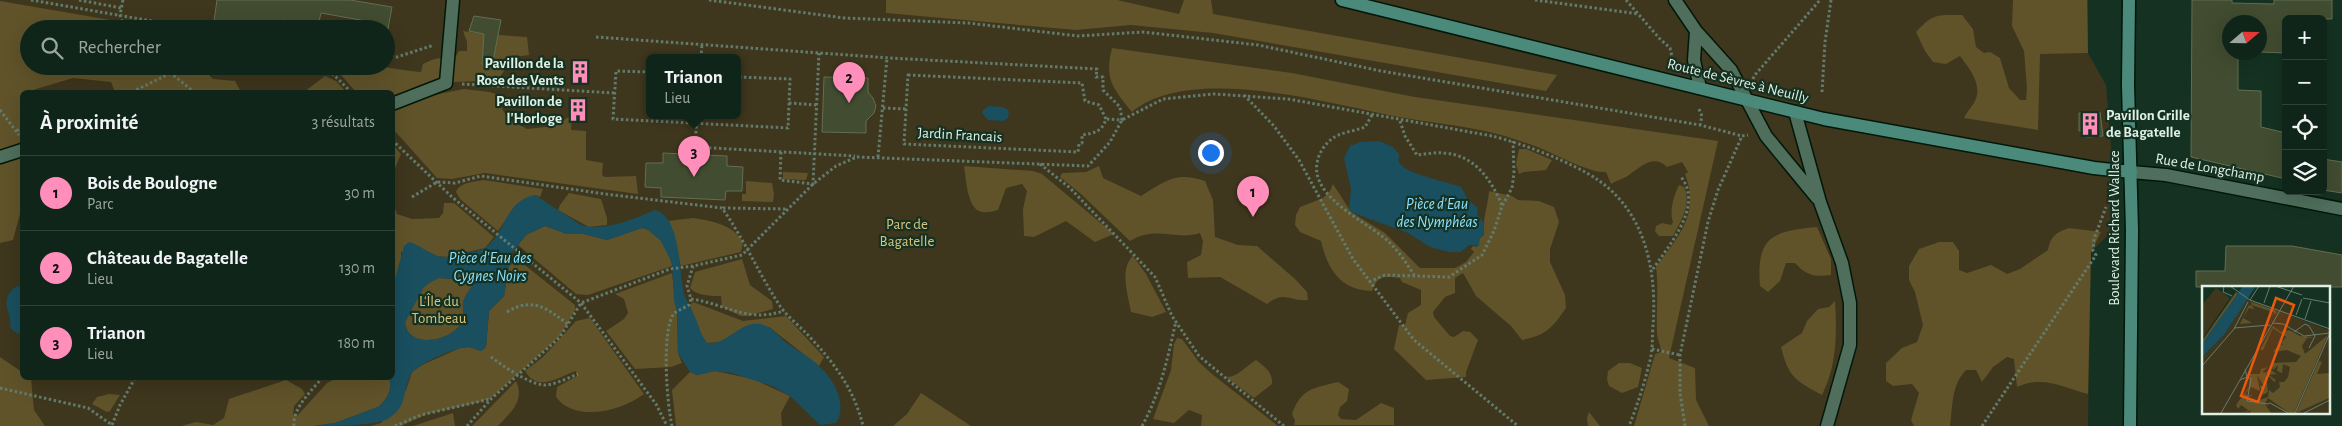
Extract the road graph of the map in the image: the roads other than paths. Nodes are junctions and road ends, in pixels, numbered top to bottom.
1 (453, 0) edge
2 (1342, 0) edge
3 (1675, 0) edge
4 (2129, 0) edge
5 (1696, 31) junction
6 (1700, 88) junction
7 (1749, 100) junction
8 (395, 103) edge
9 (1795, 112) junction
10 (20, 146) edge
11 (0, 157) edge
12 (2131, 172) junction
13 (1820, 202) junction
14 (2342, 209) edge
15 (1826, 426) edge
16 (2130, 426) edge

1 - 8 street
2 - 6 street, Route de Sèvres à Neuilly
3 - 5 street
4 - 12 street, Boulevard Richard Wallace
5 - 6 street
5 - 7 street
6 - 7 street, Route de Sèvres à Neuilly
7 - 9 street, Route de Sèvres à Neuilly
7 - 13 street
9 - 12 street, Route de Sèvres à Neuilly
9 - 13 street
10 - 11 street
12 - 14 street, Rue de Longchamp
12 - 16 street, Boulevard Richard Wallace
13 - 15 street

